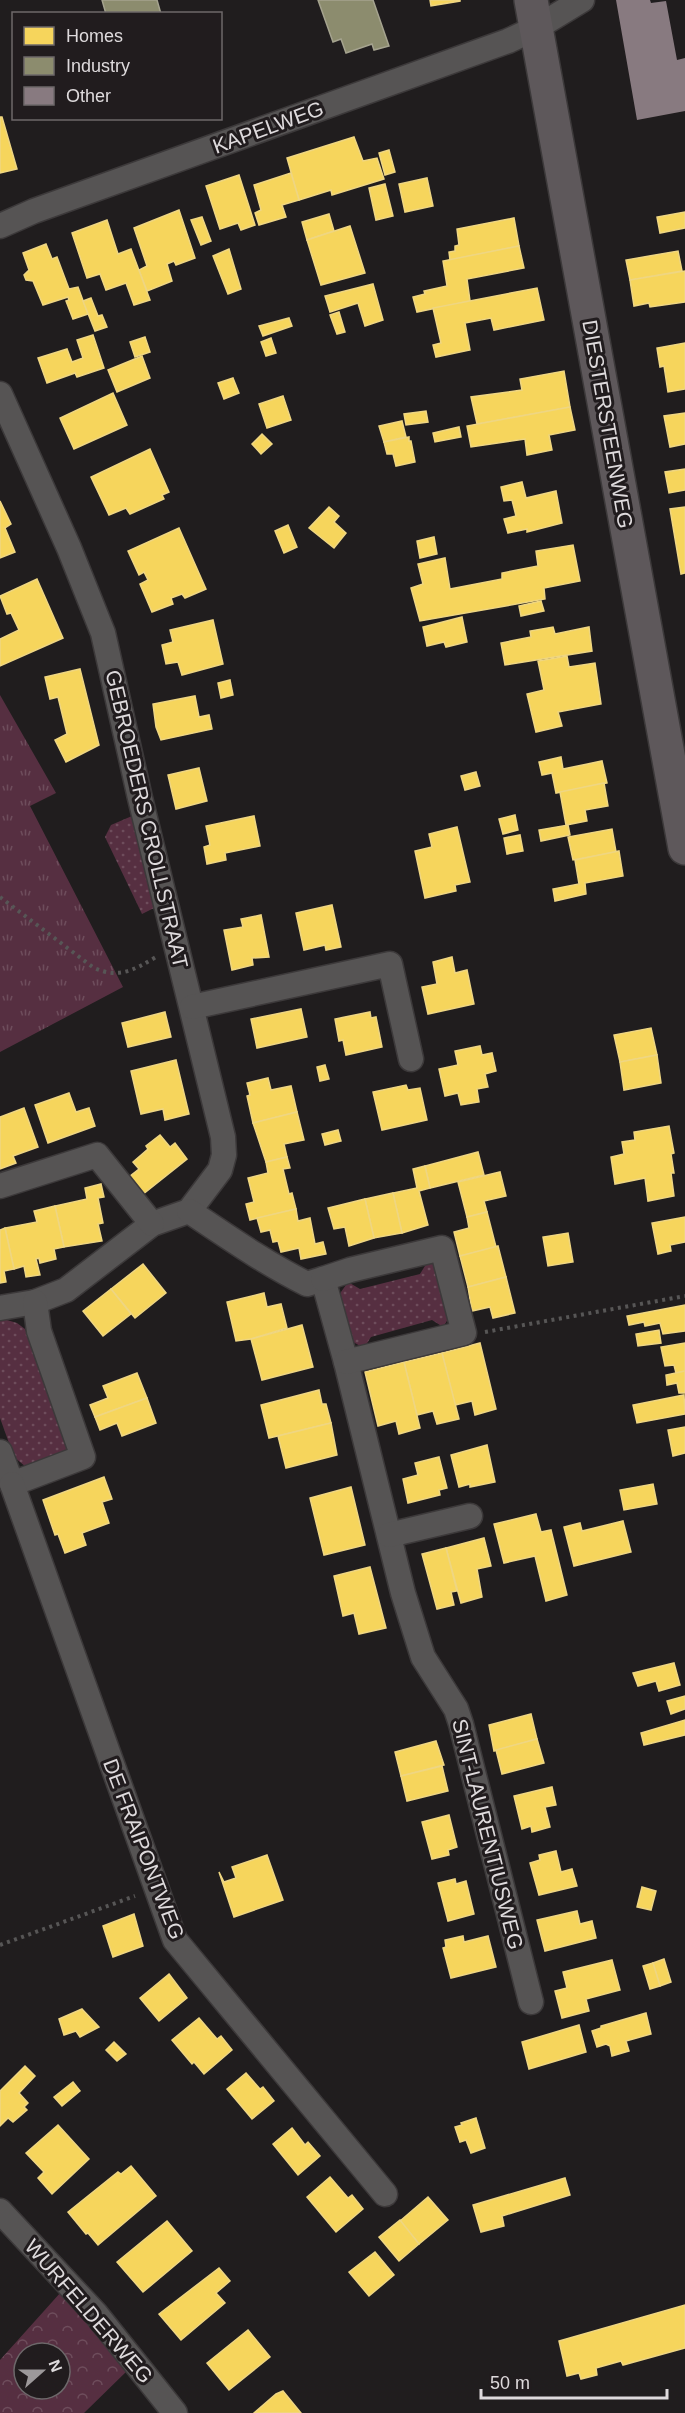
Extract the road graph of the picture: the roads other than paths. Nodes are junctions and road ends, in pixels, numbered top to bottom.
1 (582, 0) edge
2 (533, 14) edge
3 (0, 226) edge
4 (0, 394) edge
5 (685, 848) edge
6 (192, 1006) junction
7 (411, 1059) dead end
8 (0, 1186) edge
9 (189, 1211) junction
10 (152, 1224) junction
11 (323, 1279) junction
12 (35, 1302) junction
13 (0, 1308) edge
14 (346, 1362) junction
15 (0, 1452) edge
16 (12, 1484) junction
17 (470, 1516) dead end
18 (389, 1535) junction
19 (531, 2002) dead end
20 (385, 2193) dead end
21 (0, 2211) edge
22 (175, 2413) edge

1 - 2 street, KAPELWEG
2 - 3 street, KAPELWEG
2 - 5 main road, DIESTERSTEENWEG
4 - 6 street, GEBROEDERS CROLLSTRAAT
6 - 7 street
6 - 9 street, GEBROEDERS CROLLSTRAAT
8 - 10 street
9 - 10 street
9 - 11 street
10 - 12 street
11 - 14 street, SINT-LAURENTIUSWEG
11 - 14 street
12 - 13 street
12 - 16 street
14 - 18 street, SINT-LAURENTIUSWEG
15 - 16 street, DE FRAIPONTWEG
16 - 20 street, DE FRAIPONTWEG
17 - 18 street
18 - 19 street, SINT-LAURENTIUSWEG
21 - 22 street, WURFELDERWEG

